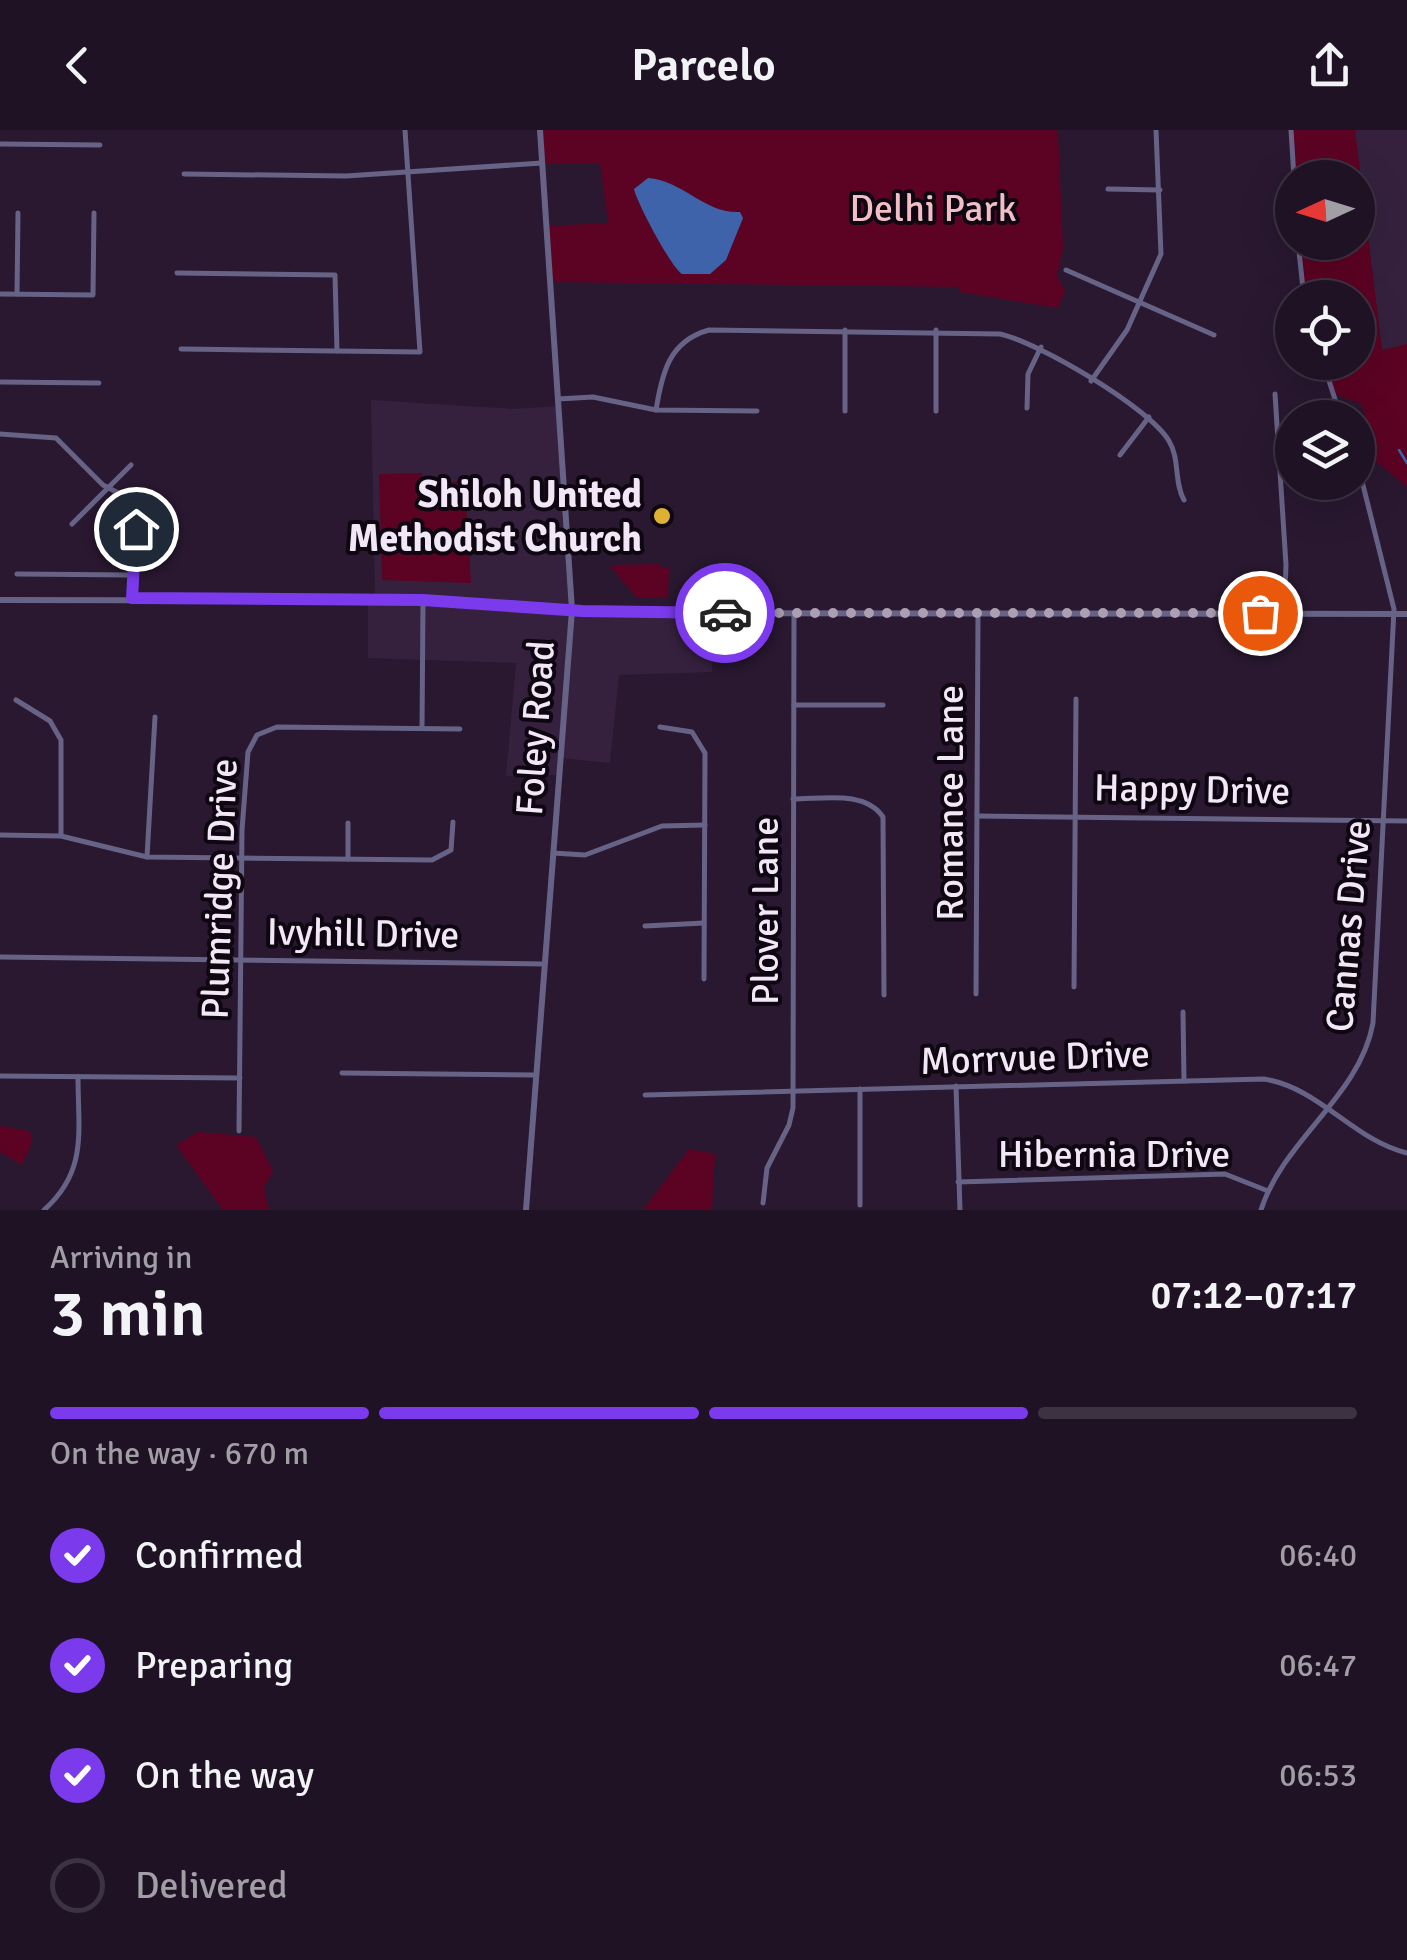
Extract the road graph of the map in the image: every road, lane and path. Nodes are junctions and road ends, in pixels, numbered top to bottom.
1 (405, 130) edge
2 (540, 130) edge
3 (1156, 130) edge
4 (1291, 130) edge
5 (0, 144) edge
6 (100, 145) dead end
7 (1293, 160) edge
8 (542, 163) junction
9 (408, 172) junction
10 (184, 174) dead end
11 (1108, 189) dead end
12 (1160, 190) junction
13 (18, 212) dead end
14 (94, 213) dead end
15 (1066, 270) dead end
16 (177, 273) dead end
17 (0, 294) edge
18 (17, 294) junction
19 (1140, 302) junction
20 (845, 330) junction
21 (936, 330) junction
22 (1214, 335) dead end
23 (1041, 347) junction
24 (181, 349) dead end
25 (338, 351) junction
26 (0, 382) edge
27 (1091, 382) junction
28 (100, 383) dead end
29 (1274, 394) dead end
30 (558, 399) junction
31 (1026, 408) dead end
32 (656, 410) junction
33 (757, 411) dead end
34 (845, 411) dead end
35 (936, 411) dead end
36 (1149, 417) junction
37 (0, 434) edge
38 (1120, 456) dead end
39 (131, 465) dead end
40 (108, 488) junction
41 (1184, 500) dead end
42 (1366, 500) edge
43 (72, 524) dead end
44 (18, 574) dead end
45 (132, 574) junction
46 (132, 598) junction
47 (0, 600) edge
48 (423, 600) junction
49 (572, 610) junction
50 (978, 611) junction
51 (794, 613) junction
52 (1284, 614) junction
53 (1394, 614) junction
54 (1407, 614) edge
55 (1076, 699) dead end
56 (16, 700) dead end
57 (794, 705) junction
58 (883, 706) dead end
59 (154, 716) dead end
60 (660, 727) dead end
61 (422, 728) junction
62 (460, 729) dead end
63 (794, 799) junction
64 (977, 816) junction
65 (1076, 816) junction
66 (1384, 820) junction
67 (1407, 821) edge
68 (454, 822) dead end
69 (348, 823) dead end
70 (704, 825) junction
71 (0, 835) edge
72 (61, 836) junction
73 (553, 852) junction
74 (147, 857) junction
75 (242, 858) junction
76 (348, 859) junction
77 (704, 923) junction
78 (645, 926) dead end
79 (0, 957) edge
80 (241, 960) junction
81 (545, 964) junction
82 (704, 980) dead end
83 (1074, 987) dead end
84 (976, 994) dead end
85 (884, 995) dead end
86 (1183, 1012) dead end
87 (342, 1074) dead end
88 (536, 1075) junction
89 (0, 1076) edge
90 (78, 1076) junction
91 (240, 1078) junction
92 (1184, 1080) junction
93 (956, 1086) junction
94 (860, 1089) junction
95 (793, 1091) junction
96 (645, 1095) dead end
97 (1327, 1107) junction
98 (240, 1131) dead end
99 (1407, 1153) edge
100 (958, 1182) junction
101 (1268, 1191) junction
102 (763, 1203) dead end
103 (860, 1205) dead end
104 (44, 1210) edge
105 (526, 1210) edge
106 (960, 1210) edge
107 (1261, 1210) edge

1 - 9 street
2 - 8 street, Foley Road
3 - 12 street
4 - 7 street
5 - 6 street
8 - 9 street
8 - 30 street, Foley Road
9 - 10 street
9 - 25 street
11 - 12 street
12 - 19 street
13 - 18 street
14 - 18 street
15 - 19 street
16 - 25 street
17 - 18 street
19 - 22 street
19 - 27 street
20 - 21 street
20 - 32 street
20 - 34 street
21 - 23 street
21 - 35 street
23 - 27 street
23 - 31 street
24 - 25 street
26 - 28 street
27 - 36 street
29 - 52 street
30 - 32 street
30 - 49 street, Foley Road
32 - 33 street
36 - 38 street
36 - 41 street
37 - 40 street
39 - 40 street
40 - 43 street
40 - 45 street
42 - 53 street, Cannas Drive
44 - 45 street
45 - 46 street
46 - 47 street
46 - 48 street
48 - 49 street
48 - 61 street
49 - 51 street
49 - 73 street, Foley Road
50 - 51 street
50 - 52 street
50 - 64 street, Romance Lane
51 - 57 street, Plover Lane
52 - 53 street
53 - 54 street
53 - 66 street, Cannas Drive
55 - 65 street
56 - 72 street
57 - 58 street
57 - 63 street, Plover Lane
59 - 74 street
60 - 70 street
61 - 62 street, Plumridge Drive
61 - 75 street, Plumridge Drive
63 - 85 street
63 - 95 street, Plover Lane
64 - 65 street, Happy Drive
64 - 84 street, Romance Lane
65 - 66 street, Happy Drive
65 - 83 street
66 - 67 street, Happy Drive
66 - 97 street, Cannas Drive
68 - 76 street
69 - 76 street
70 - 73 street
70 - 77 street
71 - 72 street
72 - 74 street
73 - 81 street, Foley Road
74 - 75 street
75 - 76 street
75 - 80 street, Plumridge Drive
77 - 78 street
77 - 82 street
79 - 80 street, Ivyhill Drive
80 - 81 street, Ivyhill Drive
80 - 91 street, Plumridge Drive
81 - 88 street, Foley Road
86 - 92 street
87 - 88 street
88 - 105 street, Foley Road
89 - 90 street
90 - 91 street
90 - 104 street
91 - 98 street, Plumridge Drive
92 - 93 street, Morrvue Drive
92 - 97 street, Morrvue Drive
93 - 94 street, Morrvue Drive
93 - 100 street
94 - 95 street, Morrvue Drive
94 - 103 street
95 - 96 street, Morrvue Drive
95 - 102 street, Plover Lane
97 - 99 street, Morrvue Drive
97 - 101 street, Cannas Drive
100 - 101 street, Hibernia Drive
100 - 106 street
101 - 107 street, Cannas Drive

